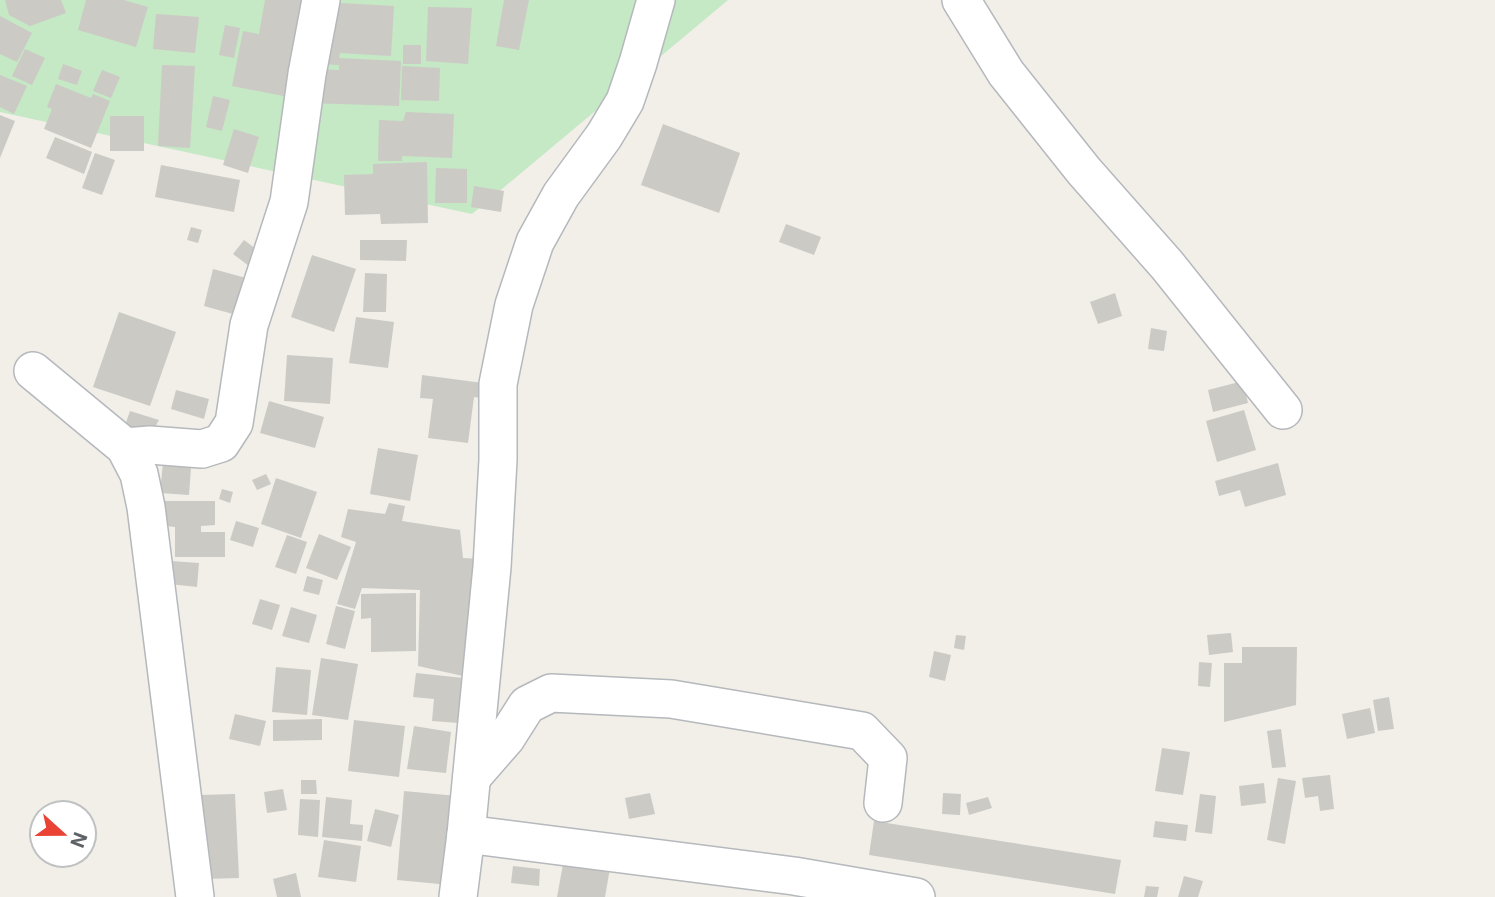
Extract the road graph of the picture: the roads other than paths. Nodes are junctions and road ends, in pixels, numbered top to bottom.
1 (321, 0) edge
2 (656, 0) edge
3 (961, 0) edge
4 (33, 371) dead end
5 (1283, 410) dead end
6 (125, 447) junction
7 (472, 776) junction
8 (883, 803) dead end
9 (466, 834) junction
10 (195, 897) edge
11 (458, 897) edge
12 (916, 897) edge

1 - 6 street
2 - 7 street
3 - 5 street
4 - 6 street
6 - 10 street
7 - 8 street
7 - 9 street
9 - 11 street
9 - 12 street

